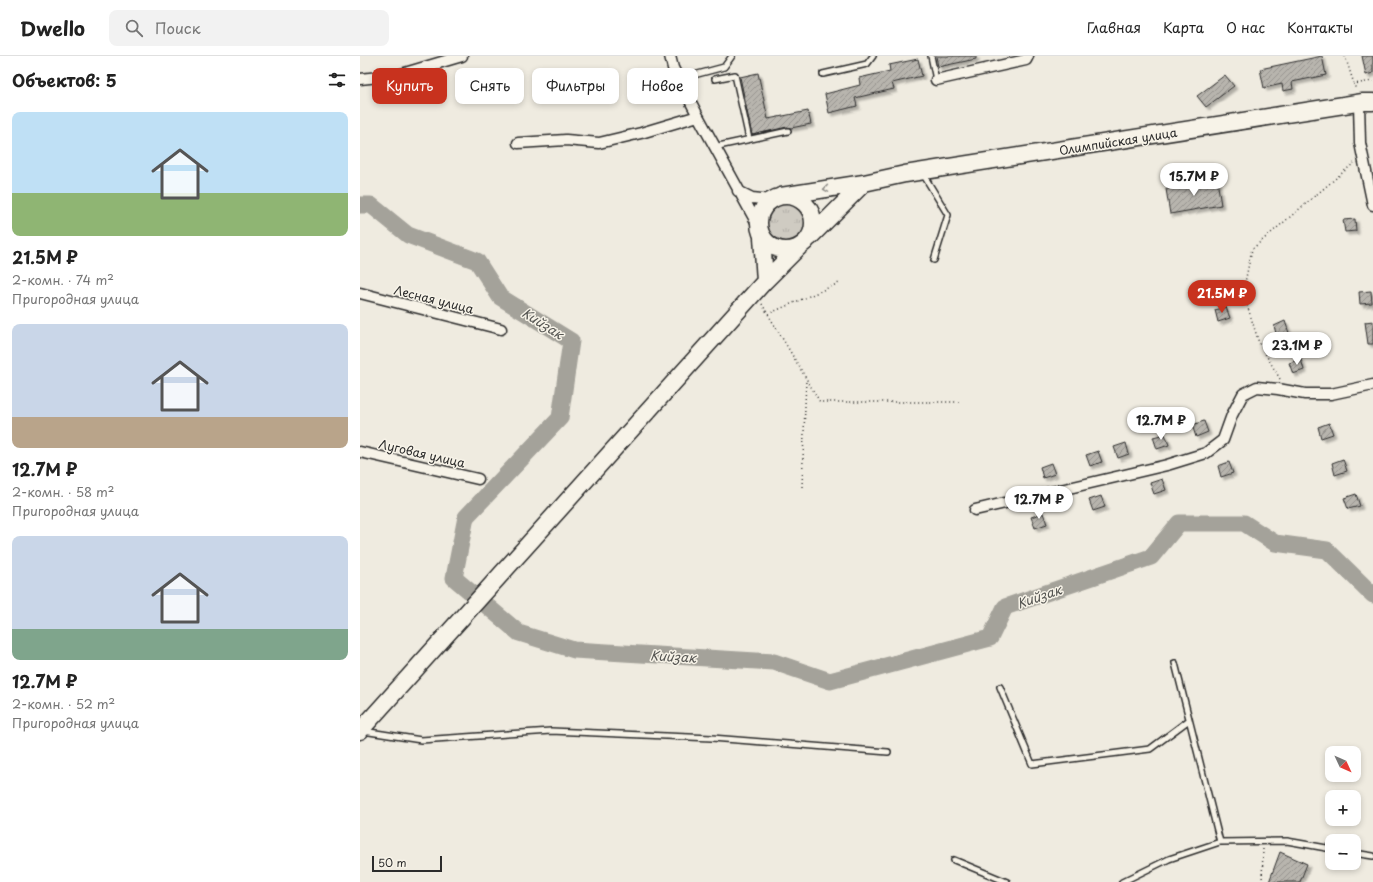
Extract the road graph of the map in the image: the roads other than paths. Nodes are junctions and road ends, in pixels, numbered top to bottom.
1 (462, 56) edge
2 (670, 56) edge
3 (732, 56) edge
4 (873, 56) edge
5 (931, 56) edge
6 (1028, 56) edge
7 (673, 68) edge
8 (698, 74) edge
9 (823, 74) dead end
10 (360, 79) edge
11 (715, 79) dead end
12 (936, 80) joint
13 (1366, 102) edge
14 (692, 104) edge
15 (698, 116) junction
16 (788, 131) dead end
17 (749, 139) junction
18 (518, 143) dead end
19 (714, 147) junction
20 (921, 172) junction
21 (864, 182) junction
22 (738, 191) junction
23 (776, 198) junction
24 (1373, 205) edge
25 (760, 232) junction
26 (804, 242) junction
27 (934, 260) dead end
28 (760, 286) junction
29 (360, 293) edge
30 (501, 329) dead end
31 (1373, 385) edge
32 (360, 452) edge
33 (478, 479) dead end
34 (975, 510) dead end
35 (1175, 663) dead end
36 (1000, 687) dead end
37 (1189, 720) junction
38 (360, 731) edge
39 (888, 752) dead end
40 (1220, 842) junction
41 (1325, 848) edge
42 (1361, 853) edge
43 (1373, 856) edge
44 (954, 860) dead end
45 (1007, 882) edge
46 (1122, 882) edge

1 - 10 street
2 - 7 street
3 - 8 lane
4 - 9 lane
5 - 12 lane
6 - 12 street
11 - 17 lane
13 - 20 main road, Олимпийская улица
13 - 24 street
14 - 15 street
15 - 18 street
15 - 19 street
16 - 17 lane
17 - 19 lane
19 - 22 street
20 - 21 main road, Олимпийская улица
20 - 27 lane
21 -> 23 main road, Олимпийская улица
21 - 26 main road
22 - 23 street
22 - 25 street
23 - 25 main road
23 - 26 main road
25 - 26 main road
25 - 28 main road
26 - 28 main road
28 - 38 main road
29 - 30 street, Лесная улица
31 - 34 street
32 - 33 street, Луговая улица
35 - 37 lane
36 - 37 lane
37 - 40 lane
38 - 39 lane
40 - 41 lane
40 - 46 lane
42 - 43 lane
44 - 45 lane

